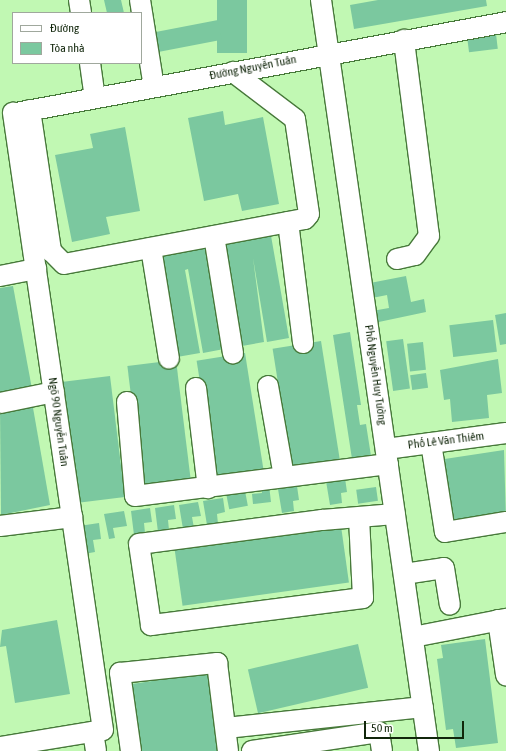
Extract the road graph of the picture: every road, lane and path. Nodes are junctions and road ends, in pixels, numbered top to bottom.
1 (79, 0) edge
2 (140, 0) edge
3 (322, 0) edge
4 (81, 12) edge
5 (142, 12) edge
6 (142, 12) edge
7 (506, 22) edge
8 (404, 40) junction
9 (330, 54) junction
10 (90, 64) edge
11 (233, 72) junction
12 (154, 87) junction
13 (96, 98) junction
14 (14, 113) edge
15 (288, 222) junction
16 (214, 236) junction
17 (151, 248) junction
18 (397, 259) dead end
19 (36, 269) junction
20 (0, 276) edge
21 (303, 343) dead end
22 (233, 353) dead end
23 (169, 359) dead end
24 (268, 386) dead end
25 (196, 388) dead end
26 (54, 392) junction
27 (127, 402) dead end
28 (0, 403) edge
29 (506, 434) edge
30 (506, 442) edge
31 (432, 448) junction
32 (387, 456) junction
33 (284, 477) junction
34 (208, 488) junction
35 (395, 514) junction
36 (72, 517) junction
37 (359, 518) junction
38 (506, 522) edge
39 (0, 526) edge
40 (404, 574) junction
41 (450, 605) dead end
42 (502, 620) edge
43 (413, 636) junction
44 (506, 675) edge
45 (423, 707) junction
46 (226, 728) junction
47 (99, 734) edge
48 (73, 743) edge
49 (2, 746) edge
50 (38, 746) edge
51 (131, 751) edge
52 (228, 751) edge
53 (252, 751) edge
54 (382, 751) edge
55 (429, 751) edge

1 - 4 street
2 - 5 street
3 - 9 street, Phố Nguyễn Huy Tưởng
6 - 12 street
7 - 8 street, Đường Nguyễn Tuân
8 - 9 street, Đường Nguyễn Tuân
8 - 18 street
9 - 11 street, Đường Nguyễn Tuân
9 - 32 street, Phố Nguyễn Huy Tưởng
10 - 13 street
11 - 12 street, Đường Nguyễn Tuân
11 - 15 street
12 - 13 street, Đường Nguyễn Tuân
13 - 14 street, Đường Nguyễn Tuân
14 - 17 street
14 - 19 street, Ngõ 90 Nguyễn Tuân
15 - 16 street
15 - 21 street
16 - 17 street
16 - 22 street
17 - 23 street
19 - 20 street
19 - 26 street, Ngõ 90 Nguyễn Tuân
24 - 33 street
25 - 34 street
26 - 28 street
26 - 36 street, Ngõ 90 Nguyễn Tuân
27 - 34 street, Phố Lê Văn Thiêm
29 - 31 street, Phố Lê Văn Thiêm
30 - 31 street
31 - 32 street, Phố Lê Văn Thiêm
31 - 38 street
32 - 33 street, Phố Lê Văn Thiêm
32 - 35 street, Phố Nguyễn Huy Tưởng
33 - 34 street, Phố Lê Văn Thiêm
35 - 37 street
35 - 40 street, Phố Nguyễn Huy Tưởng
36 - 39 street
36 - 47 street, Ngõ 90 Nguyễn Tuân
37 - 37 street
40 - 41 street
40 - 43 street, Phố Nguyễn Huy Tưởng
42 - 43 street
42 - 44 street
43 - 45 street, Phố Nguyễn Huy Tưởng
45 - 46 street
45 - 55 street, Phố Nguyễn Huy Tưởng
46 - 51 street
46 - 52 street
47 - 48 street
47 - 49 street
48 - 50 street
49 - 50 street
53 - 54 street

